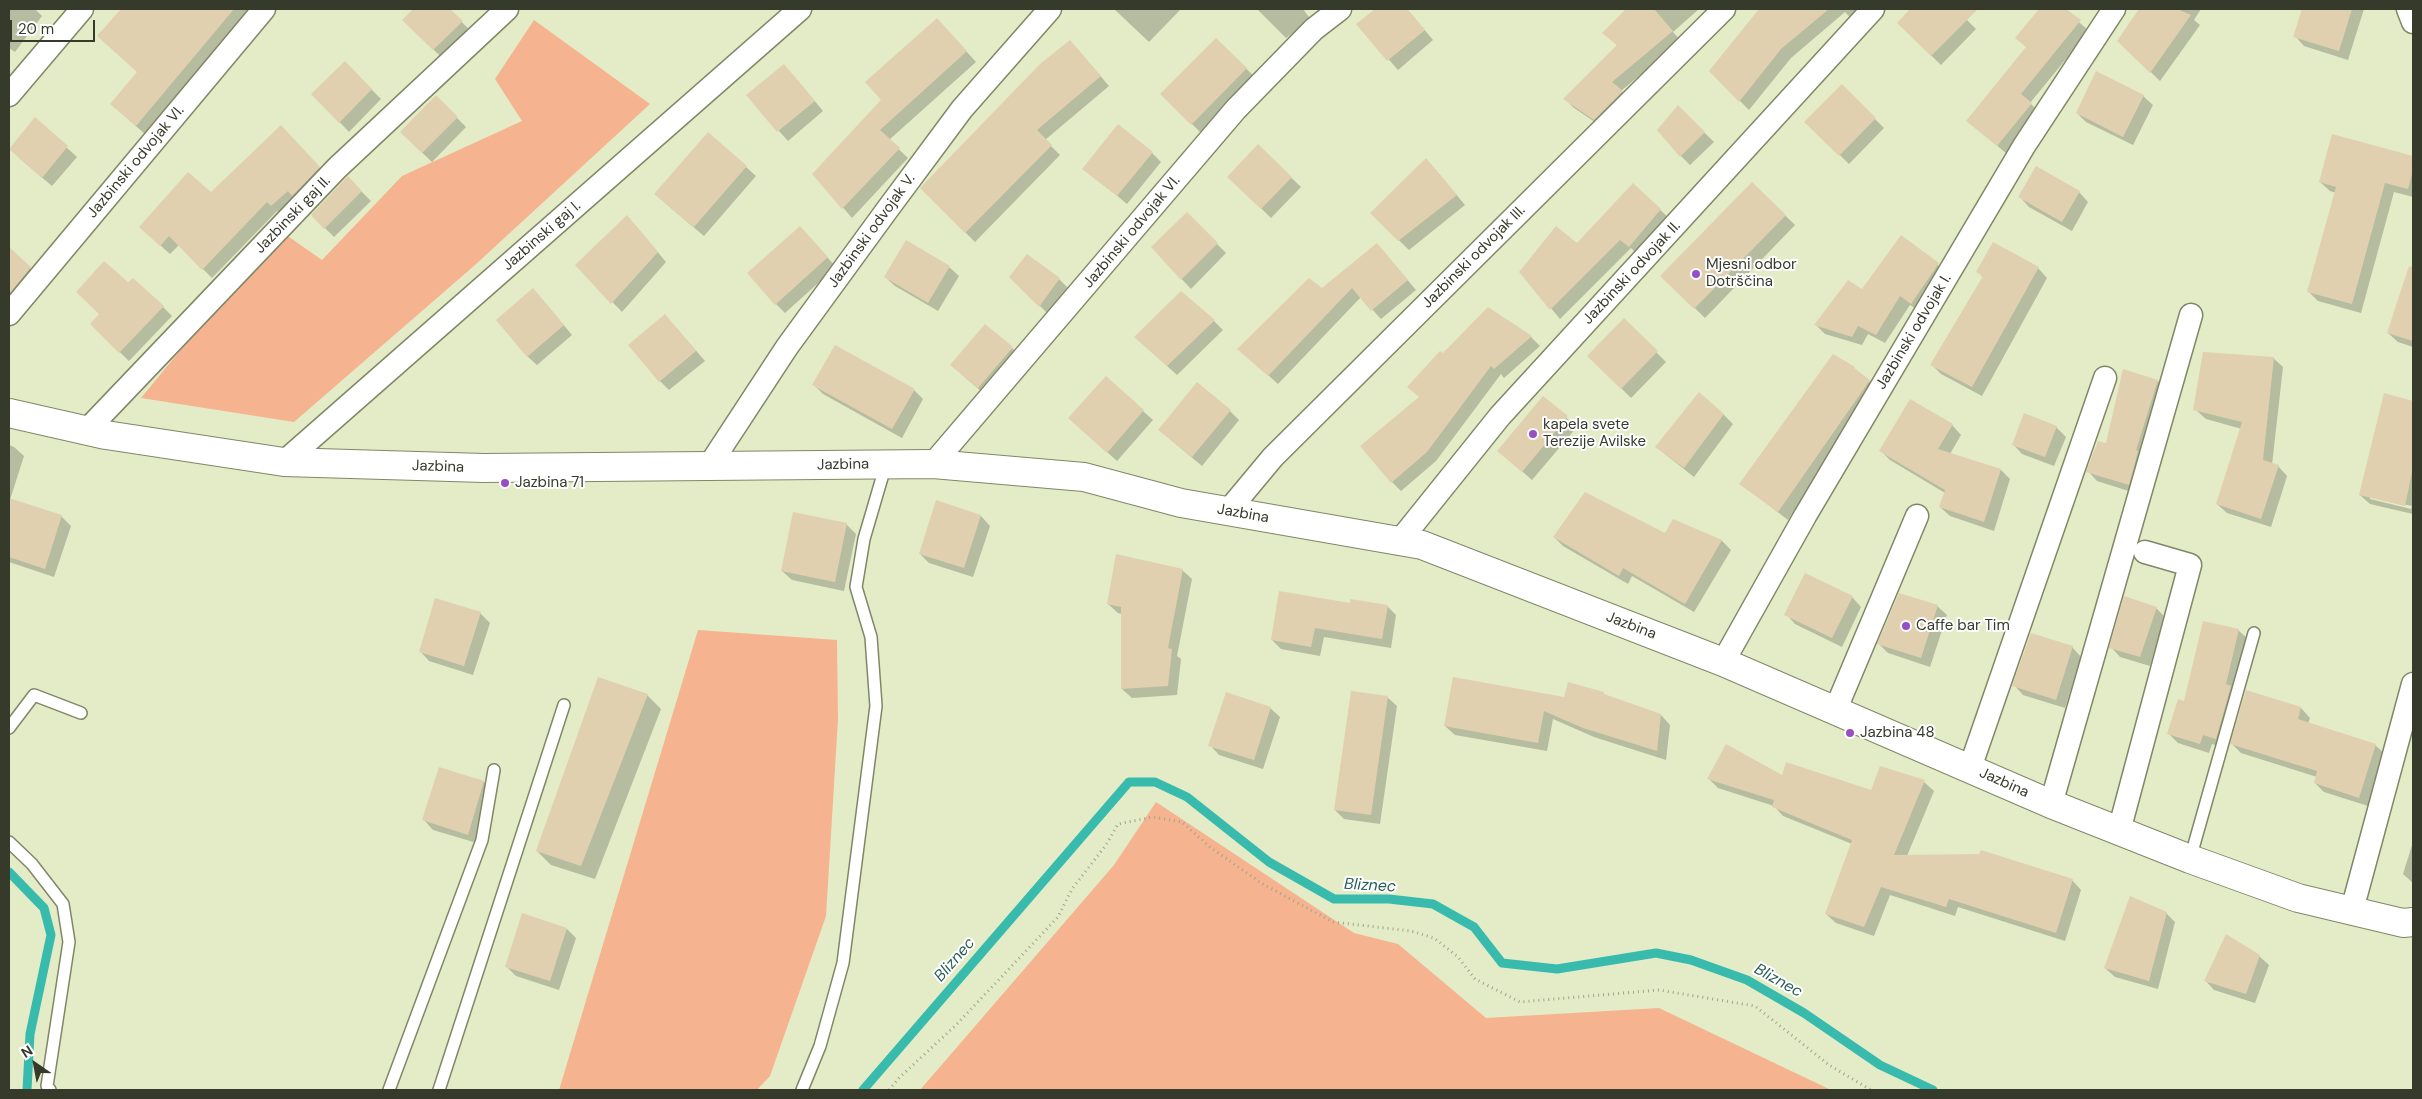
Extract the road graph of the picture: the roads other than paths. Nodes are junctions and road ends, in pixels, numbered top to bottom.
1 (82, 9) edge
2 (264, 9) edge
3 (507, 9) edge
4 (800, 9) edge
5 (1050, 9) edge
6 (1340, 9) edge
7 (1724, 9) edge
8 (1873, 9) edge
9 (2114, 9) edge
10 (2408, 9) edge
11 (2413, 22) edge
12 (9, 95) edge
13 (9, 314) edge
14 (2191, 315) dead end
15 (2105, 378) dead end
16 (9, 413) edge
17 (87, 430) junction
18 (284, 462) junction
19 (886, 464) junction
20 (933, 464) junction
21 (709, 466) junction
22 (1228, 511) junction
23 (1917, 516) dead end
24 (1398, 543) junction
25 (2145, 552) dead end
26 (2254, 633) dead end
27 (1723, 662) junction
28 (2413, 684) edge
29 (564, 705) dead end
30 (1835, 711) junction
31 (81, 713) dead end
32 (9, 728) edge
33 (1970, 768) junction
34 (494, 770) dead end
35 (2051, 804) junction
36 (2119, 831) junction
37 (9, 842) edge
38 (2190, 859) junction
39 (2352, 910) junction
40 (2413, 922) edge
41 (50, 1090) edge
42 (389, 1090) edge
43 (439, 1090) edge
44 (802, 1090) edge

1 - 12 street
2 - 13 street, Jazbinski odvojak VI.
3 - 17 street, Jazbinski gaj II.
4 - 18 street, Jazbinski gaj I.
5 - 21 street, Jazbinski odvojak V.
6 - 20 street, Jazbinski odvojak VI.
7 - 22 street, Jazbinski odvojak III.
8 - 24 street, Jazbinski odvojak II.
9 - 27 street, Jazbinski odvojak I.
10 - 11 street
14 - 35 street
15 - 33 street
16 - 17 street, Jazbina
17 - 18 street, Jazbina
18 - 21 street, Jazbina
19 - 20 street, Jazbina
19 - 21 street, Jazbina
19 - 44 lane
20 - 22 street, Jazbina
22 - 24 street, Jazbina
23 - 30 street
24 - 27 street, Jazbina
25 - 36 street
26 - 38 lane
27 - 30 street, Jazbina
28 - 39 street
29 - 43 lane
30 - 33 street, Jazbina
31 - 32 lane
33 - 35 street, Jazbina
34 - 42 lane
35 - 36 street, Jazbina
36 - 38 street, Jazbina
37 - 41 lane
38 - 39 street, Jazbina
39 - 40 street, Jazbina

